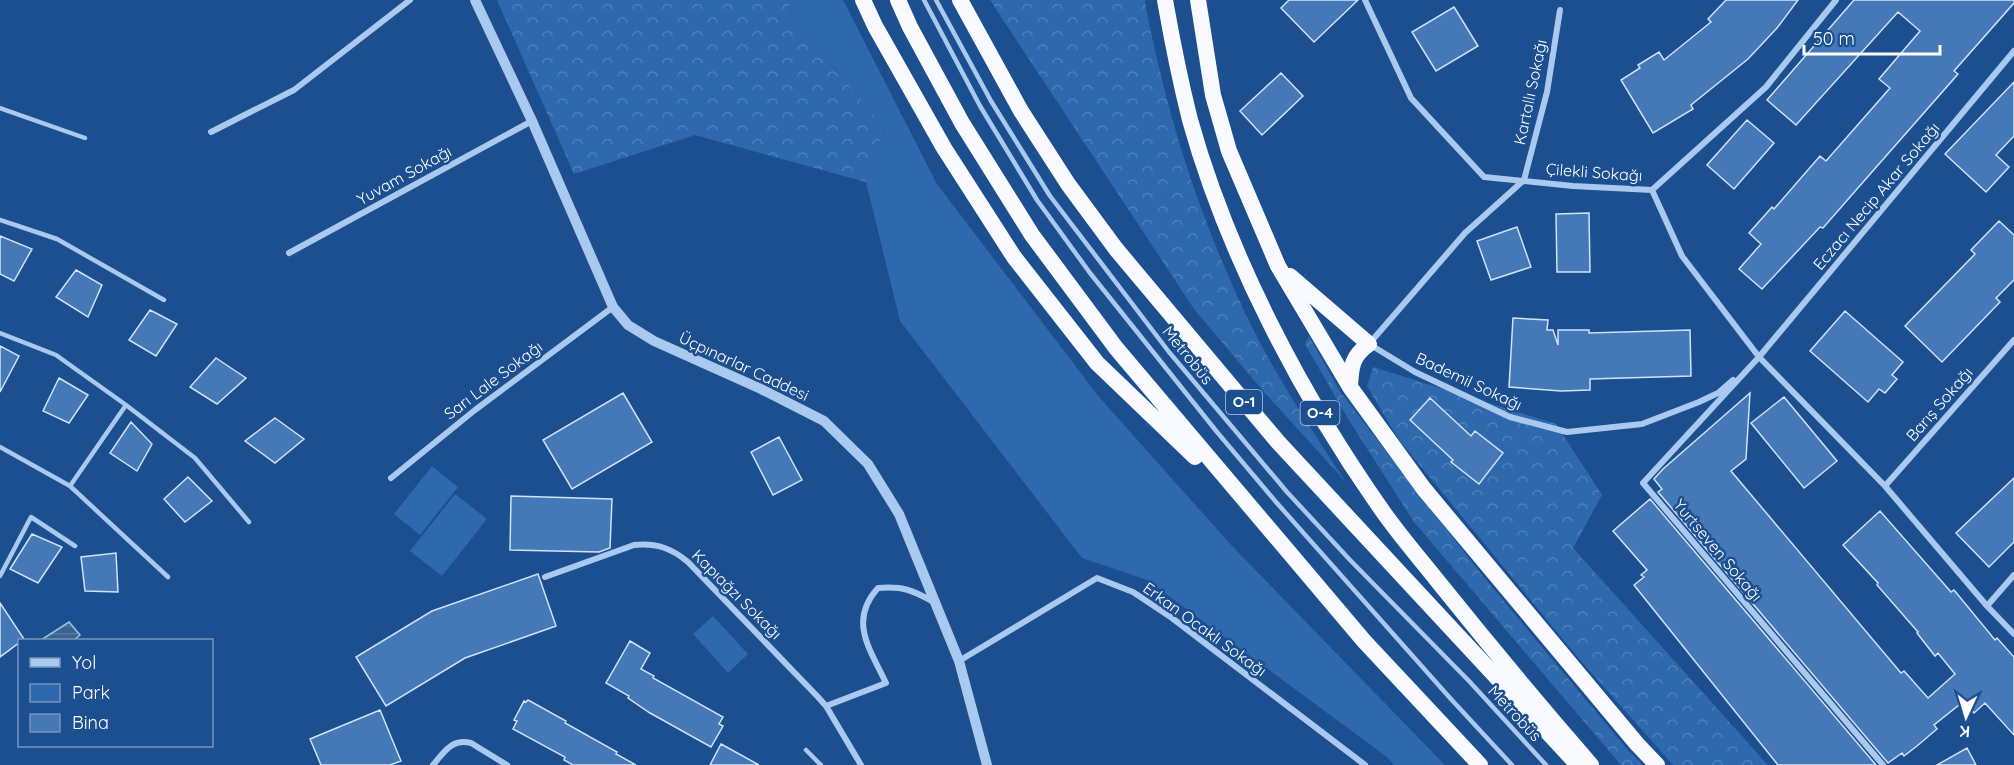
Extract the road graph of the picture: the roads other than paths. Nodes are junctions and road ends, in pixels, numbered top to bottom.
1 (410, 0) edge
2 (475, 0) edge
3 (863, 0) edge
4 (898, 0) edge
5 (924, 0) edge
6 (936, 0) edge
7 (960, 0) edge
8 (1165, 0) edge
9 (1198, 0) edge
10 (1365, 0) edge
11 (1836, 0) edge
12 (1560, 10) dead end
13 (2014, 51) edge
14 (0, 108) edge
15 (532, 121) junction
16 (211, 132) dead end
17 (85, 138) dead end
18 (1524, 180) junction
19 (1652, 190) junction
20 (0, 220) edge
21 (288, 253) dead end
22 (1278, 266) junction
23 (164, 300) dead end
24 (613, 306) junction
25 (0, 333) edge
26 (2014, 340) edge
27 (1369, 344) junction
28 (1759, 357) junction
29 (1350, 387) junction
30 (126, 405) junction
31 (0, 447) edge
32 (391, 478) dead end
33 (70, 486) junction
34 (1885, 486) junction
35 (1256, 516) junction
36 (249, 522) dead end
37 (75, 546) dead end
38 (2014, 575) edge
39 (0, 576) edge
40 (168, 577) dead end
41 (545, 577) dead end
42 (934, 602) junction
43 (1987, 606) junction
44 (2014, 634) edge
45 (958, 662) junction
46 (826, 706) junction
47 (806, 750) dead end
48 (433, 765) edge
49 (507, 765) edge
50 (821, 765) edge
51 (861, 765) edge
52 (987, 765) edge
53 (1365, 765) edge
54 (1480, 765) edge
55 (1512, 765) edge
56 (1546, 765) edge
57 (1578, 765) edge
58 (1591, 765) edge
59 (1657, 765) edge
60 (1883, 765) edge

1 - 16 street
2 - 15 street, Üçpınarlar Caddesi
3 - 35 highway
4 - 35 highway
5 - 55 lane, Metrobüs
6 - 56 lane, Metrobüs
7 - 57 highway, O-1
8 - 58 highway, O-4
9 - 22 highway
10 - 18 street, Çilekli Sokağı
11 - 19 street, Çilekli Sokağı
12 - 18 street, Kartallı Sokağı
13 - 28 street, Eczacı Necip Akar Sokağı
14 - 17 lane
15 - 21 street, Yuvam Sokağı
15 - 24 street, Üçpınarlar Caddesi
18 - 19 street, Çilekli Sokağı
18 - 27 street
19 - 28 street
20 - 23 lane
22 - 27 highway
22 - 29 highway
24 - 32 street, Sarı Lale Sokağı
24 - 42 street, Üçpınarlar Caddesi
25 - 30 lane
26 - 34 street, Barış Sokağı
27 - 28 street, Bademil Sokağı
27 - 29 highway
28 - 34 street
28 - 60 street, Yurtseven Sokağı
29 - 59 highway
30 - 33 lane
30 - 36 lane
31 - 33 lane
33 - 40 lane
34 - 43 street
35 - 54 highway
37 - 39 lane
38 - 43 street
41 - 46 street, Kapıağzı Sokağı
42 - 45 street, Üçpınarlar Caddesi
42 - 46 street
43 - 44 street
45 - 52 street, Üçpınarlar Caddesi
45 - 53 street, Erkan Ocaklı Sokağı
46 - 51 street, Kapıağzı Sokağı
47 - 50 lane
48 - 49 street

